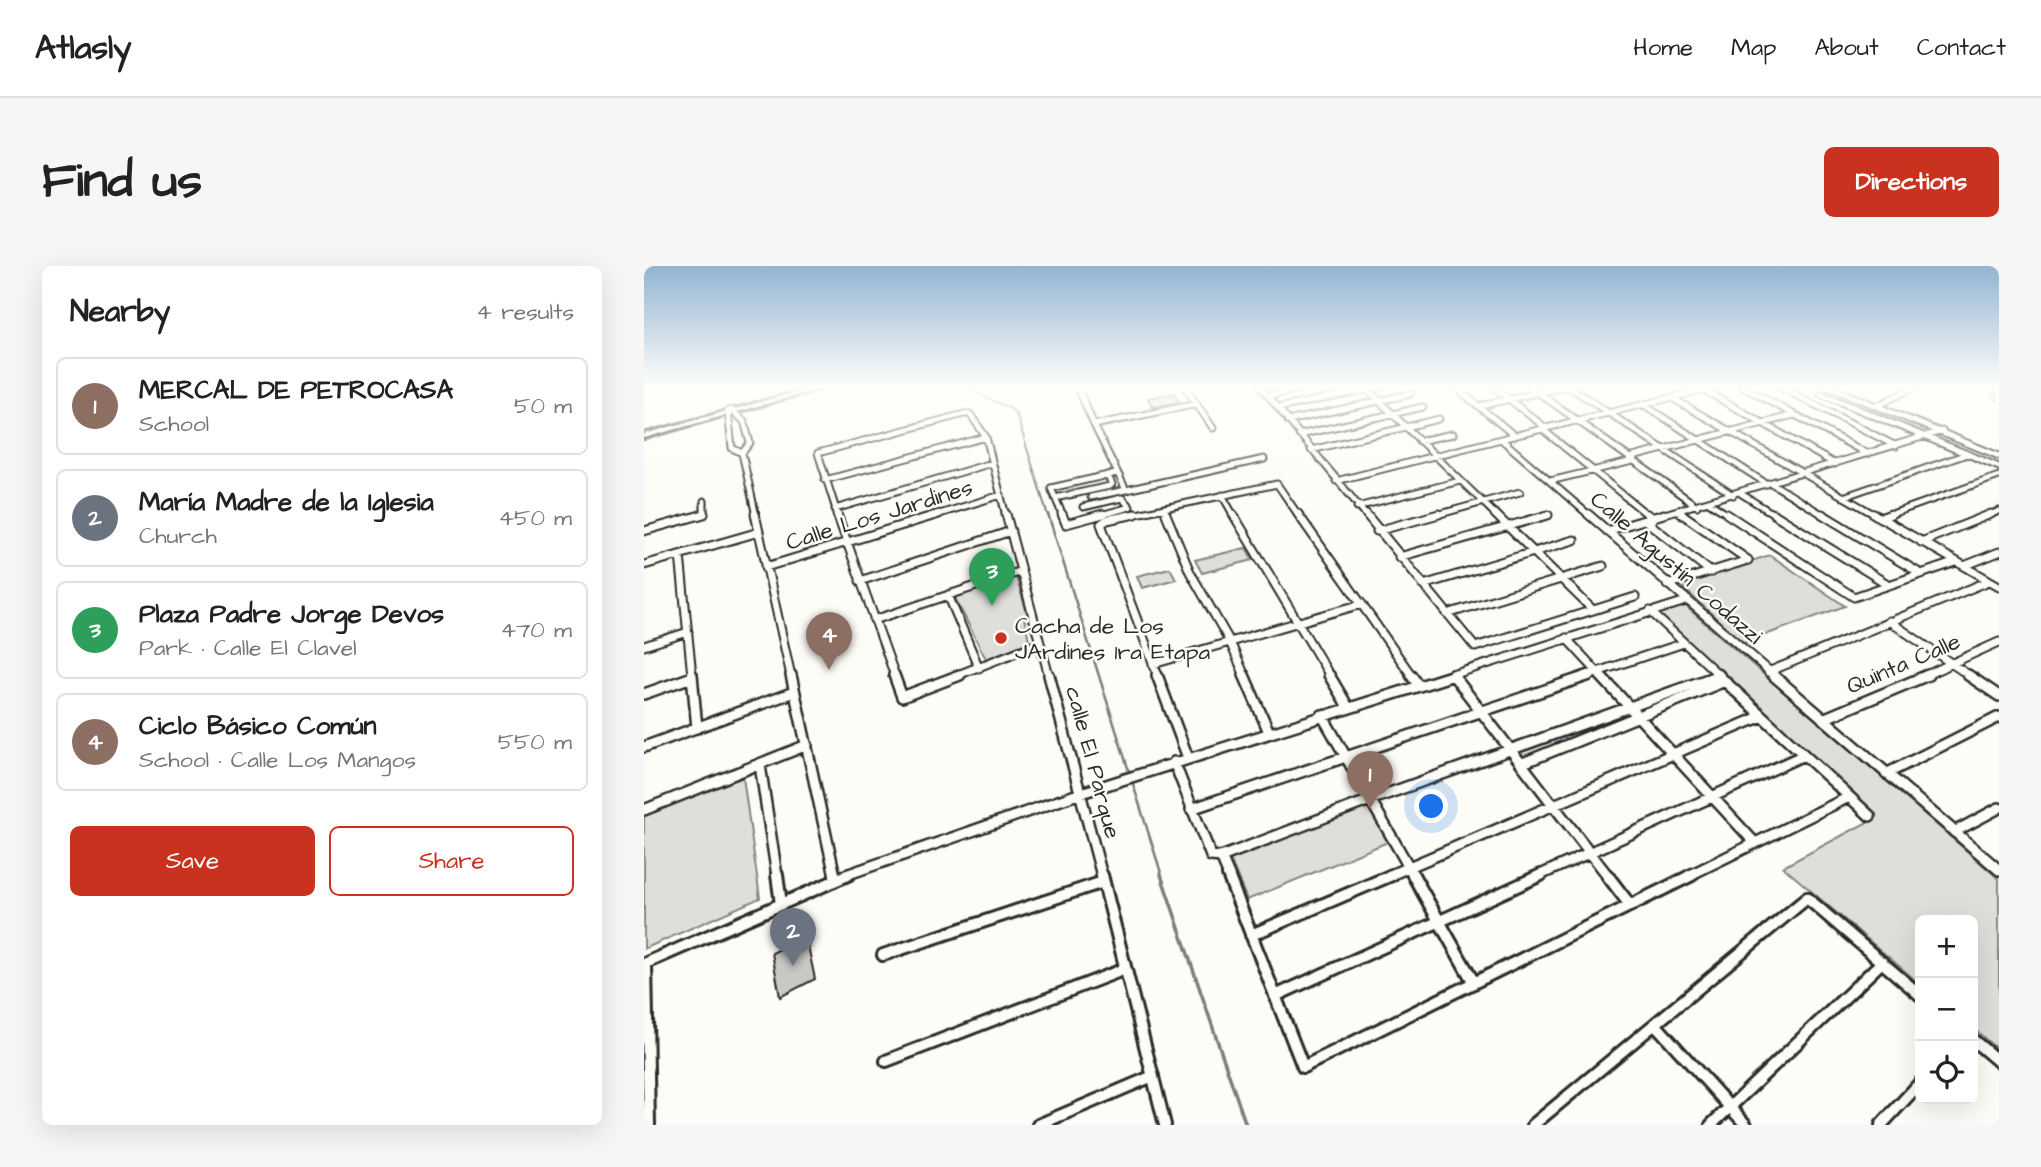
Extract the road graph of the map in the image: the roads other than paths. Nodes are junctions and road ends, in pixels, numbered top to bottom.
1 (680, 426) edge
2 (684, 426) edge
3 (730, 426) edge
4 (745, 426) edge
5 (923, 426) edge
6 (978, 426) edge
7 (1095, 426) edge
8 (1292, 426) edge
9 (1338, 426) edge
10 (1409, 426) edge
11 (1503, 426) edge
12 (1541, 426) edge
13 (1555, 426) edge
14 (1585, 426) edge
15 (1628, 426) edge
16 (1676, 426) edge
17 (1721, 426) edge
18 (1751, 426) edge
19 (1767, 426) edge
20 (1815, 426) edge
21 (1857, 426) edge
22 (1898, 426) edge
23 (1929, 426) edge
24 (1405, 427) junction
25 (1544, 429) junction
26 (1942, 431) junction
27 (1731, 432) junction
28 (1453, 434) dead end
29 (644, 435) edge
30 (1299, 435) junction
31 (1515, 436) junction
32 (986, 437) junction
33 (1925, 437) junction
34 (1501, 439) junction
35 (1697, 440) junction
36 (1419, 441) junction
37 (1896, 446) junction
38 (1663, 449) junction
39 (1311, 450) junction
40 (742, 453) junction
41 (1868, 454) junction
42 (1967, 454) junction
43 (1999, 456) edge
44 (1437, 458) junction
45 (1264, 459) dead end
46 (1631, 459) junction
47 (992, 463) junction
48 (1835, 464) junction
49 (1999, 467) edge
50 (1594, 470) junction
51 (1117, 473) junction
52 (1801, 474) junction
53 (1107, 475) junction
54 (1999, 476) edge
55 (825, 480) junction
56 (1460, 481) junction
57 (1550, 481) junction
58 (1337, 483) junction
59 (1769, 484) junction
60 (1126, 490) junction
61 (1520, 492) dead end
62 (1079, 493) junction
63 (1737, 494) junction
64 (1001, 495) junction
65 (1222, 495) junction
66 (1091, 497) dead end
67 (1843, 497) junction
68 (1055, 498) junction
69 (704, 501) dead end
70 (1482, 502) junction
71 (1710, 503) junction
72 (1697, 506) junction
73 (1083, 507) junction
74 (1357, 507) junction
75 (1164, 508) junction
76 (835, 509) junction
77 (1999, 510) edge
78 (1678, 511) junction
79 (1548, 515) dead end
80 (1087, 519) junction
81 (1880, 519) junction
82 (1649, 520) junction
83 (1507, 526) junction
84 (644, 531) edge
85 (1011, 531) junction
86 (1377, 531) junction
87 (1607, 531) junction
88 (759, 532) junction
89 (845, 540) junction
90 (1574, 540) dead end
91 (1921, 542) junction
92 (1533, 552) junction
93 (680, 555) junction
94 (1997, 555) edge
95 (1399, 557) junction
96 (1956, 562) junction
97 (644, 565) edge
98 (1604, 566) dead end
99 (1964, 566) junction
100 (766, 567) junction
101 (1021, 570) junction
102 (1711, 572) junction
103 (1921, 574) junction
104 (1561, 579) junction
105 (860, 581) junction
106 (1989, 581) junction
107 (1423, 585) junction
108 (1667, 585) junction
109 (1889, 585) junction
110 (1999, 586) edge
111 (948, 595) junction
112 (1635, 597) dead end
113 (1686, 601) junction
114 (1362, 604) junction
115 (1593, 610) junction
116 (1650, 611) junction
117 (1447, 614) junction
118 (874, 620) junction
119 (1889, 621) junction
120 (1298, 623) junction
121 (688, 632) junction
122 (1566, 638) junction
123 (1230, 642) junction
124 (1999, 642) edge
125 (1041, 643) junction
126 (1684, 643) junction
127 (644, 646) edge
128 (1153, 664) junction
129 (1953, 664) junction
130 (979, 668) junction
131 (1598, 672) junction
132 (1768, 673) junction
133 (1453, 674) junction
134 (692, 677) junction
135 (1722, 678) junction
136 (1418, 685) junction
137 (794, 692) junction
138 (644, 694) edge
139 (1999, 696) edge
140 (1348, 707) junction
141 (1630, 707) junction
142 (1482, 711) junction
143 (1322, 715) junction
144 (1762, 716) junction
145 (1639, 717) junction
146 (1999, 717) edge
147 (1823, 719) junction
148 (697, 728) junction
149 (1269, 732) junction
150 (807, 746) junction
151 (644, 747) edge
152 (1511, 748) junction
153 (1673, 754) junction
154 (1804, 755) junction
155 (1346, 757) junction
156 (1188, 758) junction
157 (1174, 762) junction
158 (1523, 763) junction
159 (760, 765) junction
160 (1886, 774) junction
161 (1081, 793) junction
162 (1712, 797) junction
163 (1849, 797) junction
164 (1370, 800) junction
165 (1555, 805) junction
166 (1191, 808) junction
167 (1999, 808) edge
168 (644, 810) edge
169 (1870, 816) dead end
170 (1954, 832) junction
171 (1755, 843) junction
172 (1590, 852) junction
173 (1222, 857) junction
174 (1409, 868) junction
175 (1999, 870) edge
176 (836, 879) junction
177 (1103, 882) junction
178 (781, 904) junction
179 (1630, 905) junction
180 (1439, 921) junction
181 (1251, 935) junction
182 (883, 955) dead end
183 (1882, 962) junction
184 (645, 964) edge
185 (1125, 969) junction
186 (1474, 983) junction
187 (1915, 991) edge
188 (1275, 996) junction
189 (1656, 1025) junction
190 (1974, 1041) edge
191 (886, 1061) dead end
192 (1999, 1062) edge
193 (646, 1069) edge
194 (1153, 1076) junction
195 (1915, 1088) edge
196 (1730, 1107) junction
197 (649, 1125) edge
198 (1038, 1125) edge
199 (1165, 1125) edge
200 (1533, 1125) edge
201 (1711, 1125) edge
202 (1746, 1125) edge
203 (1881, 1125) edge

1 - 29 main road
2 - 29 main road
3 - 40 street
4 - 40 street
5 - 55 street, calle El Parque
6 - 32 street, calle El Parque
7 - 51 street
8 - 30 street
9 - 30 street
10 - 24 street
11 - 31 street
12 - 25 street
13 - 25 street
14 - 46 street
15 - 38 street
16 - 35 street
17 - 27 street
18 - 27 street
19 - 48 street
20 - 41 street
21 - 37 street
22 - 33 street
23 - 26 street
24 - 36 street
24 - 39 street
25 - 31 street
25 - 50 street
26 - 33 street
26 - 43 street
27 - 35 street
27 - 52 street
28 - 36 street
30 - 39 street
31 - 34 street
32 - 47 street, calle El Parque
32 - 55 street
33 - 37 street
33 - 42 street
34 - 44 street
34 - 57 street, Calle Agustín Codazzi
35 - 38 street
35 - 59 street
36 - 44 street
37 - 41 street
38 - 46 street
38 - 63 street
39 - 58 street
40 - 88 street
41 - 48 street
42 - 49 street
42 - 67 street
44 - 56 street
44 - 58 street
45 - 60 street
46 - 50 street
46 - 72 street
47 - 64 street, calle El Parque
47 - 76 street
48 - 52 street
50 - 57 street
50 - 82 street
51 - 53 street
51 - 60 street
52 - 59 street
52 - 67 street
53 - 62 street
53 - 68 street
54 - 81 street
55 - 76 street
56 - 70 street
56 - 74 street
57 - 87 street, Calle Agustín Codazzi
58 - 74 street
59 - 63 street
59 - 103 street
60 - 66 street
61 - 70 street
62 - 68 street
62 - 73 street
63 - 71 street
63 - 109 street
64 - 85 street, calle El Parque
64 - 89 street, Calle Los Jardines
65 - 75 street
65 - 114 street
65 - 120 street
67 - 81 street
68 - 80 street
69 - 84 street
70 - 83 street
70 - 86 street
71 - 72 street
71 - 109 street
72 - 78 street
73 - 80 street
73 - 80 street
74 - 86 street
75 - 123 street
75 - 128 street
76 - 89 street
77 - 91 street
78 - 82 street
78 - 102 street
79 - 83 street
81 - 91 street
82 - 87 street
82 - 102 street
83 - 92 street
83 - 95 street
85 - 101 street, calle El Parque
85 - 105 street
86 - 95 street
87 - 108 street, Calle Agustín Codazzi
88 - 93 street
88 - 100 street
89 - 100 street, Calle Los Jardines
89 - 105 street
90 - 92 street
91 - 96 street
92 - 104 street
92 - 107 street
93 - 97 street
93 - 121 street
94 - 99 street
95 - 107 street
96 - 99 street
96 - 103 street
98 - 104 street
99 - 106 street
100 - 137 street
101 - 111 street
101 - 125 street, calle El Parque
102 - 108 street
103 - 109 street
104 - 115 street
104 - 117 street
105 - 118 street
106 - 110 street
106 - 119 street
107 - 117 street
108 - 113 street, Calle Agustín Codazzi
111 - 118 street
111 - 130 street
112 - 115 street
113 - 116 street
113 - 132 street, Calle Agustín Codazzi
114 - 120 street
114 - 136 street
115 - 117 street
116 - 122 street
116 - 126 street
118 - 130 street
119 - 129 street
119 - 132 street
120 - 123 street
120 - 140 street
121 - 127 street
121 - 134 street
122 - 131 street
122 - 133 street
123 - 128 street
123 - 149 street
124 - 129 street, Quinta Calle
125 - 130 street
125 - 161 street, calle El Parque
126 - 131 street
126 - 135 street
128 - 156 street
129 - 139 street
129 - 147 street, Quinta Calle
131 - 141 street
131 - 142 street
132 - 147 street, Calle Agustín Codazzi
133 - 136 street
133 - 142 street
134 - 138 street
134 - 148 street
135 - 141 street
135 - 144 street
135 - 145 street
136 - 140 street
137 - 148 street
137 - 150 street
140 - 143 street
141 - 145 street
141 - 152 street
142 - 152 street
142 - 155 street
143 - 149 street
143 - 155 street
144 - 153 street
144 - 154 street
145 - 153 street
145 - 158 street
146 - 160 street
147 - 160 street, Calle Agustín Codazzi
148 - 151 street
149 - 156 street
150 - 159 street
150 - 176 street
152 - 158 street
152 - 164 street
153 - 162 street
153 - 165 street
154 - 162 street
154 - 163 street
155 - 164 street
155 - 166 street
156 - 157 street
157 - 161 street
157 - 166 street
158 - 165 street
159 - 168 street
159 - 178 street
160 - 170 street, Calle Agustín Codazzi
161 - 176 street
161 - 177 street, calle El Parque
162 - 171 street
162 - 172 street
163 - 169 street
163 - 171 street
164 - 173 street
164 - 174 street
165 - 172 street
165 - 174 street
166 - 173 street
167 - 170 street
170 - 175 street, Calle Agustín Codazzi
171 - 179 street
172 - 179 street
172 - 180 street
173 - 181 street
174 - 180 street
174 - 181 street
176 - 178 street
177 - 182 street
177 - 185 street, calle El Parque
178 - 184 street
179 - 186 street
180 - 186 street
180 - 188 street
181 - 188 street
183 - 187 street
183 - 189 street
183 - 196 street
184 - 193 street
185 - 191 street
185 - 194 street, calle El Parque
186 - 188 street
189 - 196 street
189 - 200 street
190 - 192 street
193 - 197 street
194 - 198 street
194 - 199 street, calle El Parque
195 - 203 street
196 - 201 street
196 - 202 street

